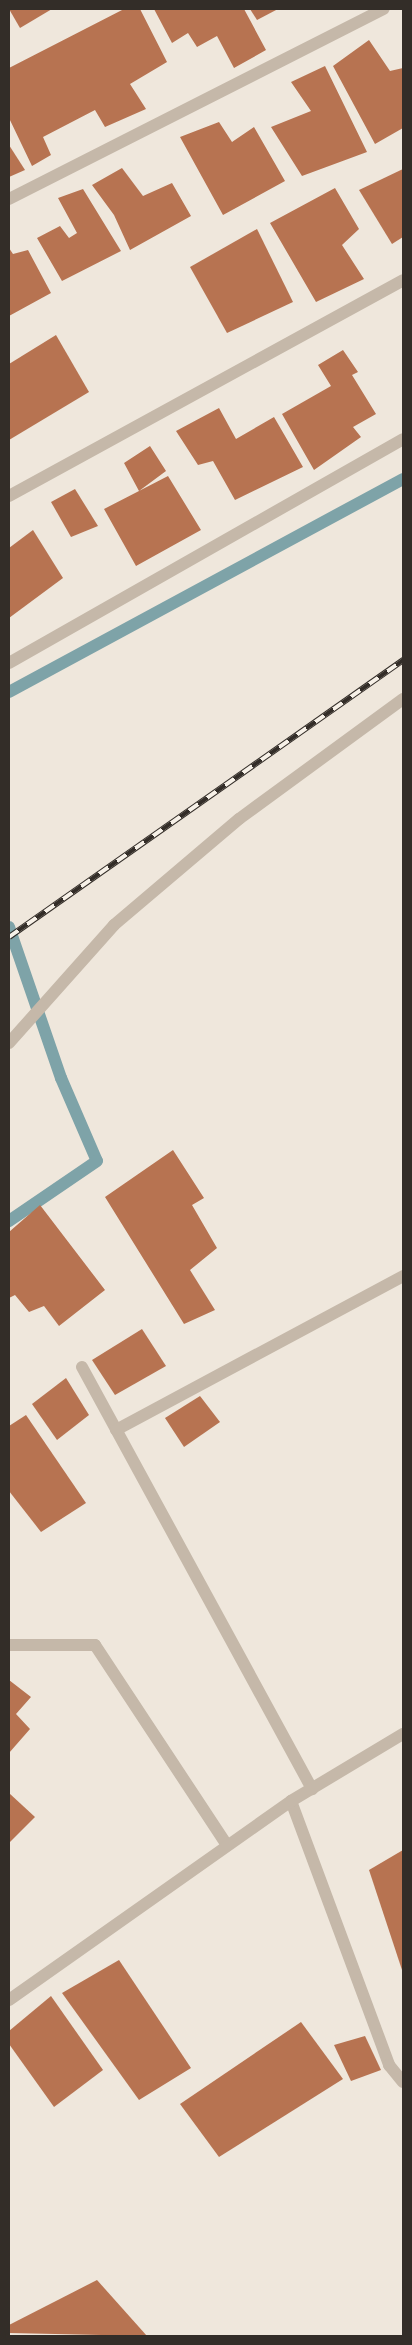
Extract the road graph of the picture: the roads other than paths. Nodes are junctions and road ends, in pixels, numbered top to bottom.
1 (384, 9) edge
2 (9, 199) edge
3 (403, 280) edge
4 (403, 439) edge
5 (9, 496) edge
6 (9, 663) edge
7 (403, 699) edge
8 (9, 1043) edge
9 (403, 1276) edge
10 (82, 1367) dead end
11 (116, 1430) junction
12 (9, 1645) edge
13 (403, 1734) edge
14 (312, 1789) junction
15 (291, 1801) junction
16 (228, 1846) junction
17 (9, 2000) edge
18 (403, 2082) edge

1 - 2 street
3 - 5 street
4 - 6 street
7 - 8 street
9 - 11 street
10 - 11 street
11 - 14 street
12 - 16 street
13 - 14 street
14 - 15 street
15 - 16 street
15 - 18 street
16 - 17 street

